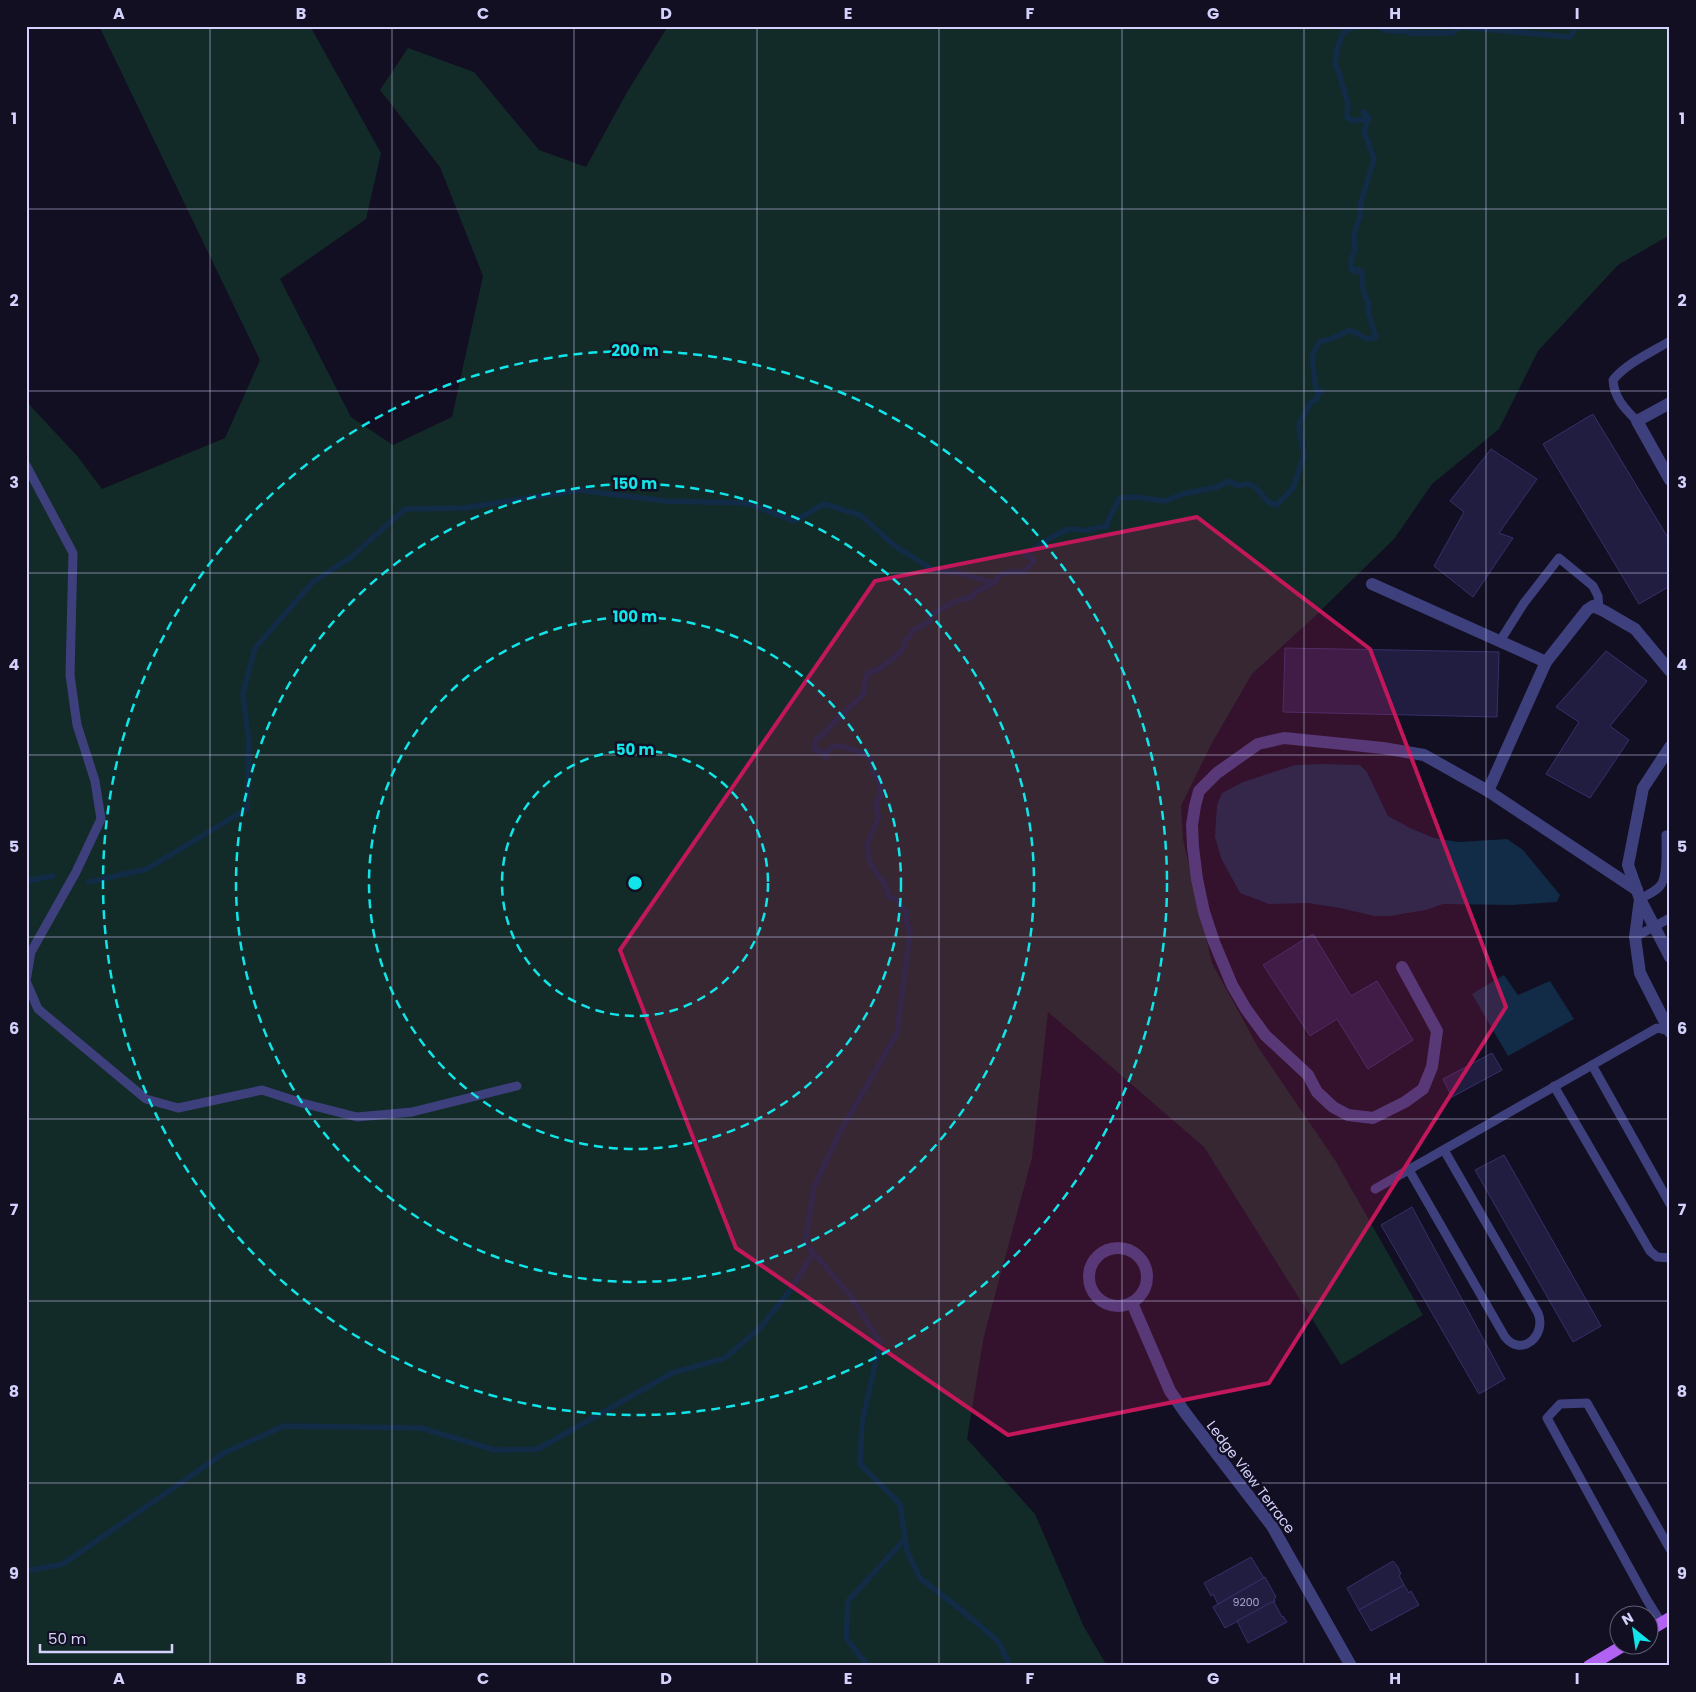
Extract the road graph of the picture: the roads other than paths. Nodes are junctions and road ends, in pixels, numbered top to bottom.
1 (1670, 341) edge
2 (1670, 403) edge
3 (1637, 421) junction
4 (26, 465) edge
5 (1670, 480) edge
6 (1372, 584) dead end
7 (1599, 609) junction
8 (1500, 642) junction
9 (1546, 662) junction
10 (1670, 671) edge
11 (1670, 748) edge
12 (1488, 791) junction
13 (1666, 834) dead end
14 (1639, 894) junction
15 (1670, 918) edge
16 (1654, 926) junction
17 (1635, 937) junction
18 (1670, 957) edge
19 (1402, 967) dead end
20 (1670, 1032) edge
21 (1592, 1066) junction
22 (517, 1086) dead end
23 (1554, 1086) junction
24 (1444, 1150) junction
25 (1409, 1170) junction
26 (1375, 1189) dead end
27 (1670, 1204) edge
28 (1670, 1258) edge
29 (1132, 1303) junction
30 (1670, 1549) edge
31 (1666, 1621) edge
32 (1609, 1654) edge
33 (1352, 1666) edge
34 (1589, 1666) edge

1 - 3 lane
2 - 3 street
3 - 5 street
4 - 22 lane
6 - 8 street
7 - 8 lane
7 - 9 street
7 - 10 street
8 - 9 street
9 - 12 street
11 - 14 street
12 - 14 street
12 - 19 street
13 - 14 lane
14 - 16 street
14 - 17 street
15 - 16 lane
16 - 17 lane
16 - 18 street
17 - 20 street
20 - 21 lane
21 - 23 lane
21 - 27 lane
23 - 24 lane
23 - 28 lane
24 - 25 lane
24 - 25 lane
25 - 26 lane
29 - 29 street
29 - 33 street, Ledge View Terrace
30 - 31 lane
32 - 34 main road

